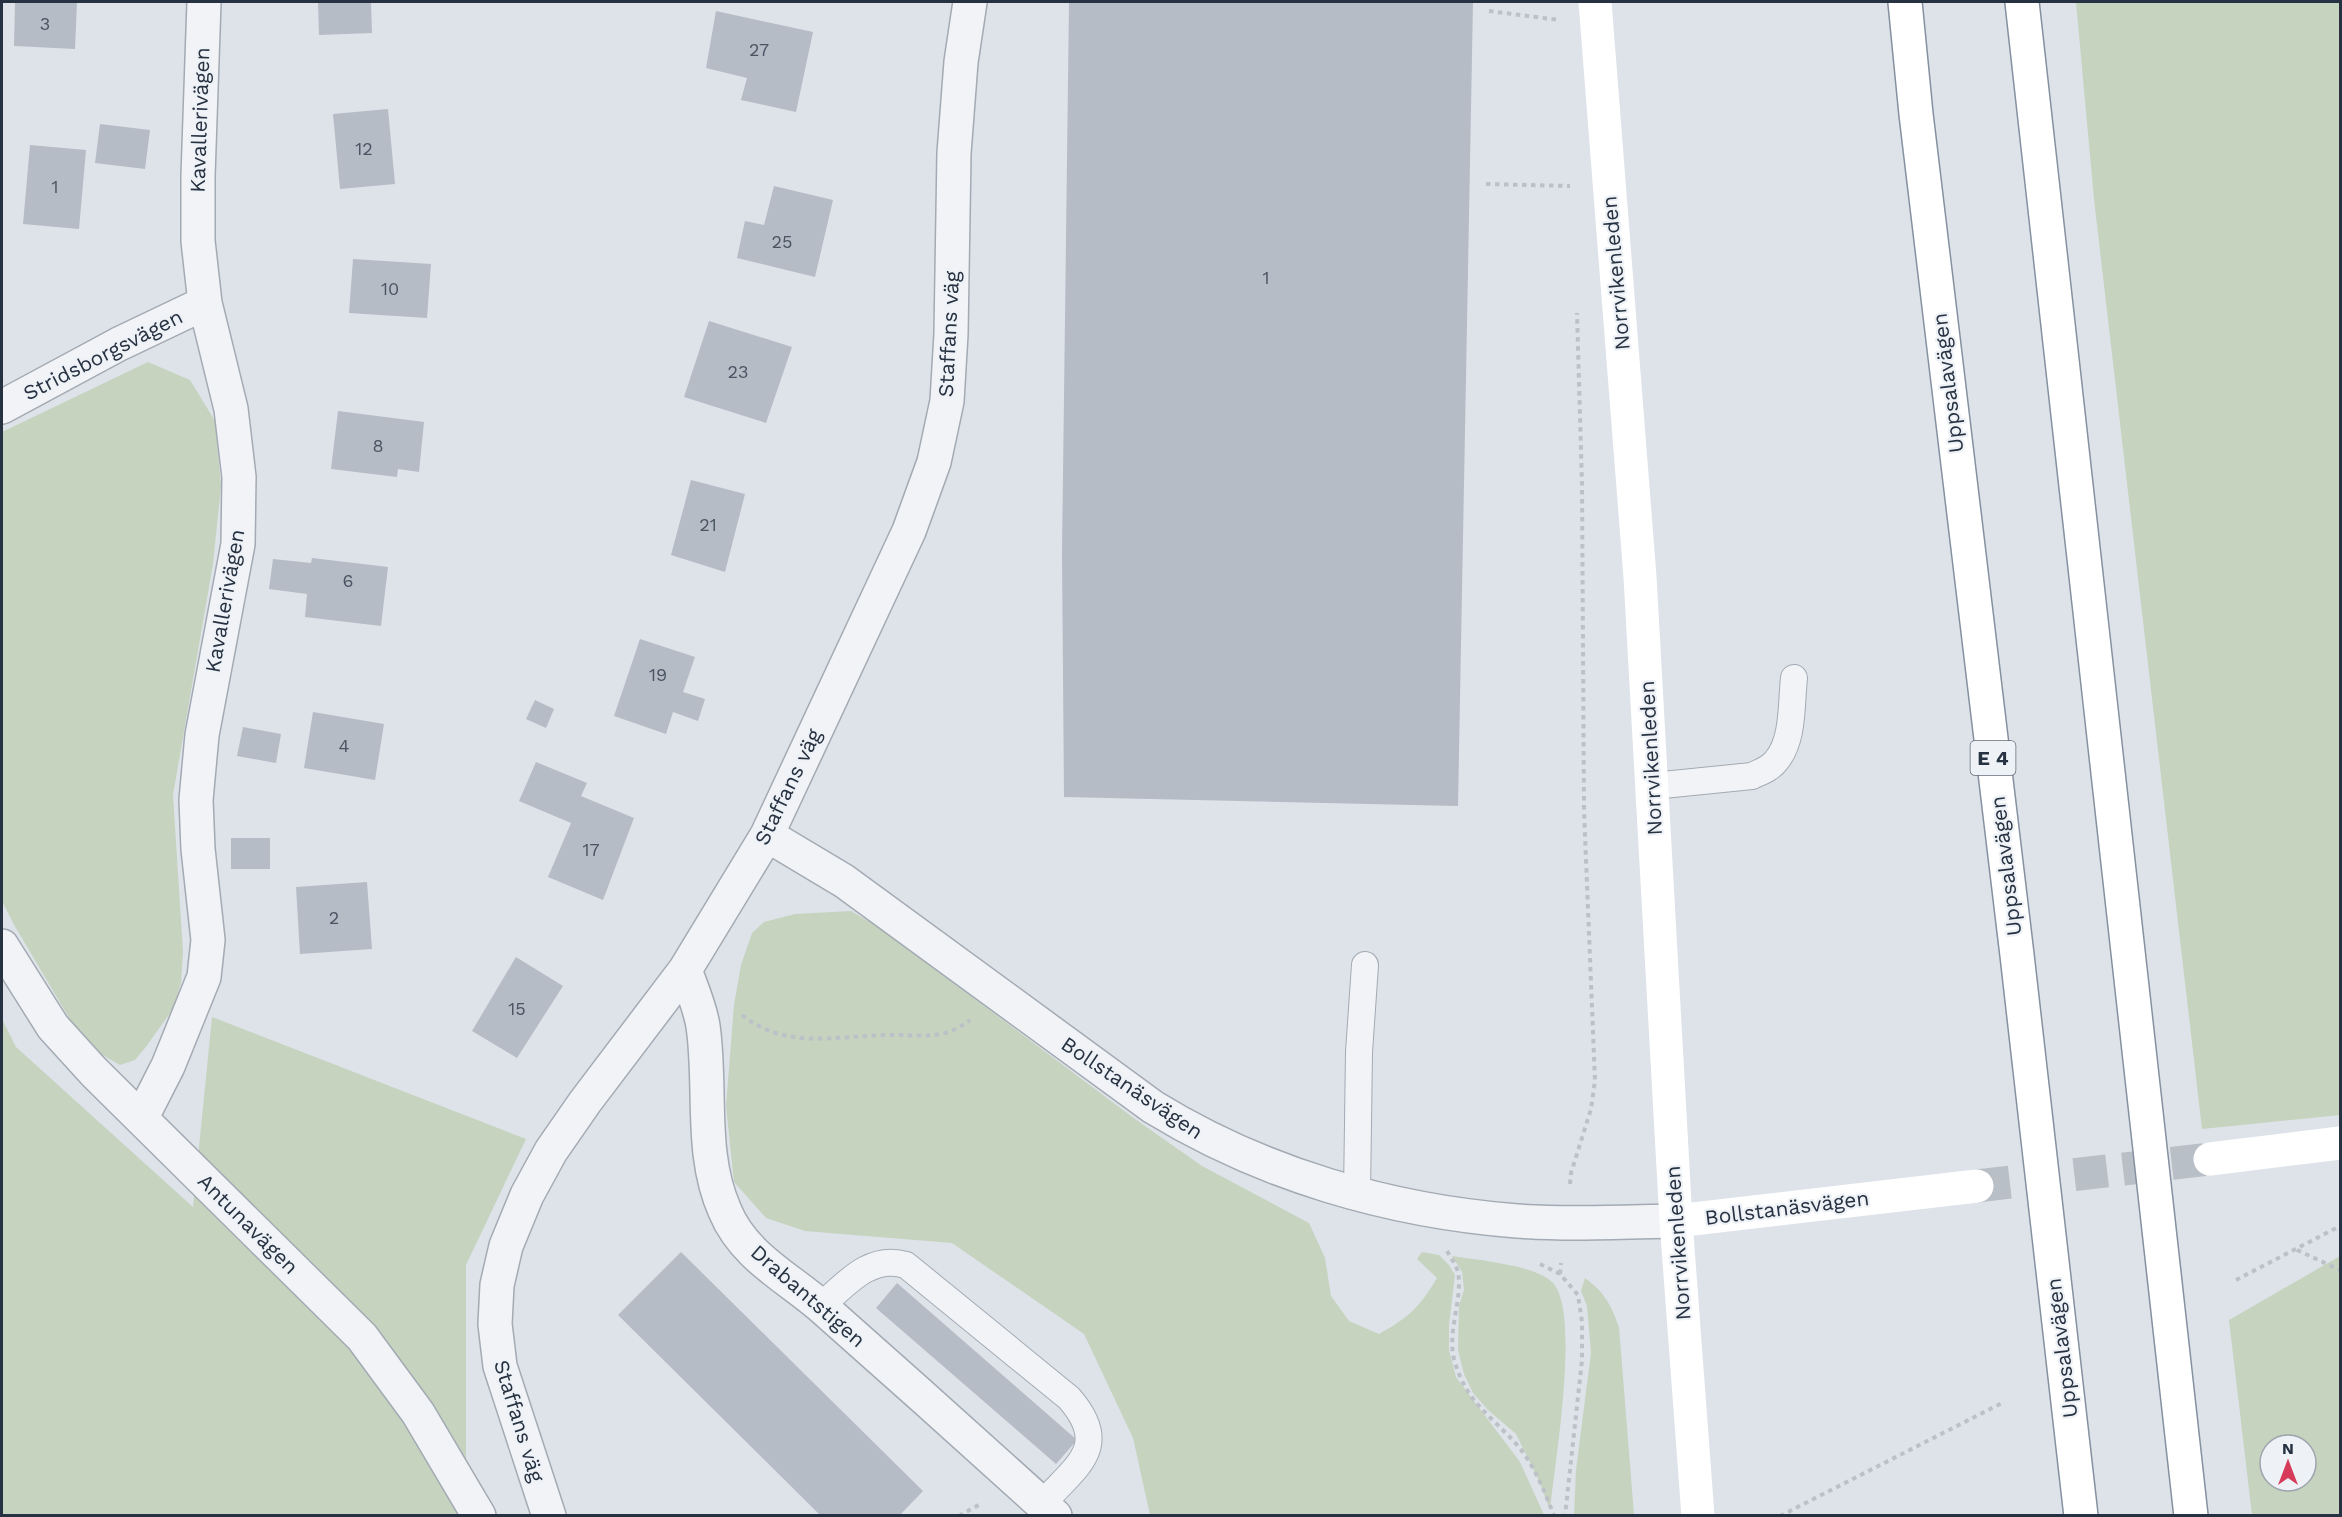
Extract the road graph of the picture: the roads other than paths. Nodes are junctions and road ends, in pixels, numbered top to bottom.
1 (204, 2) edge
2 (970, 2) edge
3 (1595, 2) edge
4 (1905, 2) edge
5 (2022, 2) edge
6 (205, 303) junction
7 (2, 407) edge
8 (1794, 678) dead end
9 (1653, 786) junction
10 (767, 836) junction
11 (2, 946) edge
12 (1365, 965) dead end
13 (684, 970) junction
14 (142, 1118) junction
15 (2340, 1143) edge
16 (2210, 1159) tunnel mouth
17 (1977, 1186) tunnel mouth
18 (1356, 1194) junction
19 (1676, 1221) junction
20 (821, 1306) junction
21 (1048, 1510) edge
22 (479, 1515) edge
23 (549, 1515) edge
24 (1698, 1515) edge
25 (2081, 1515) edge
26 (2191, 1515) edge

1 - 6 street, Kavallerivägen
2 - 10 street, Staffans väg
3 - 9 main road, Norrvikenleden
4 - 25 main road, Uppsalavägen / E 4
5 - 26 main road
6 - 7 street, Stridsborgsvägen
6 - 14 street, Kavallerivägen
8 - 9 lane
9 - 19 main road, Norrvikenleden
10 - 13 street, Staffans väg
10 - 18 street, Bollstanäsvägen
11 - 14 street, Antunavägen
12 - 18 lane
13 - 20 street, Drabantstigen
13 - 23 street, Staffans väg
14 - 22 street, Antunavägen
15 - 16 main road
17 - 19 main road, Bollstanäsvägen
18 - 19 street, Bollstanäsvägen
19 - 24 main road, Norrvikenleden
20 - 21 street, Drabantstigen
20 - 21 lane

